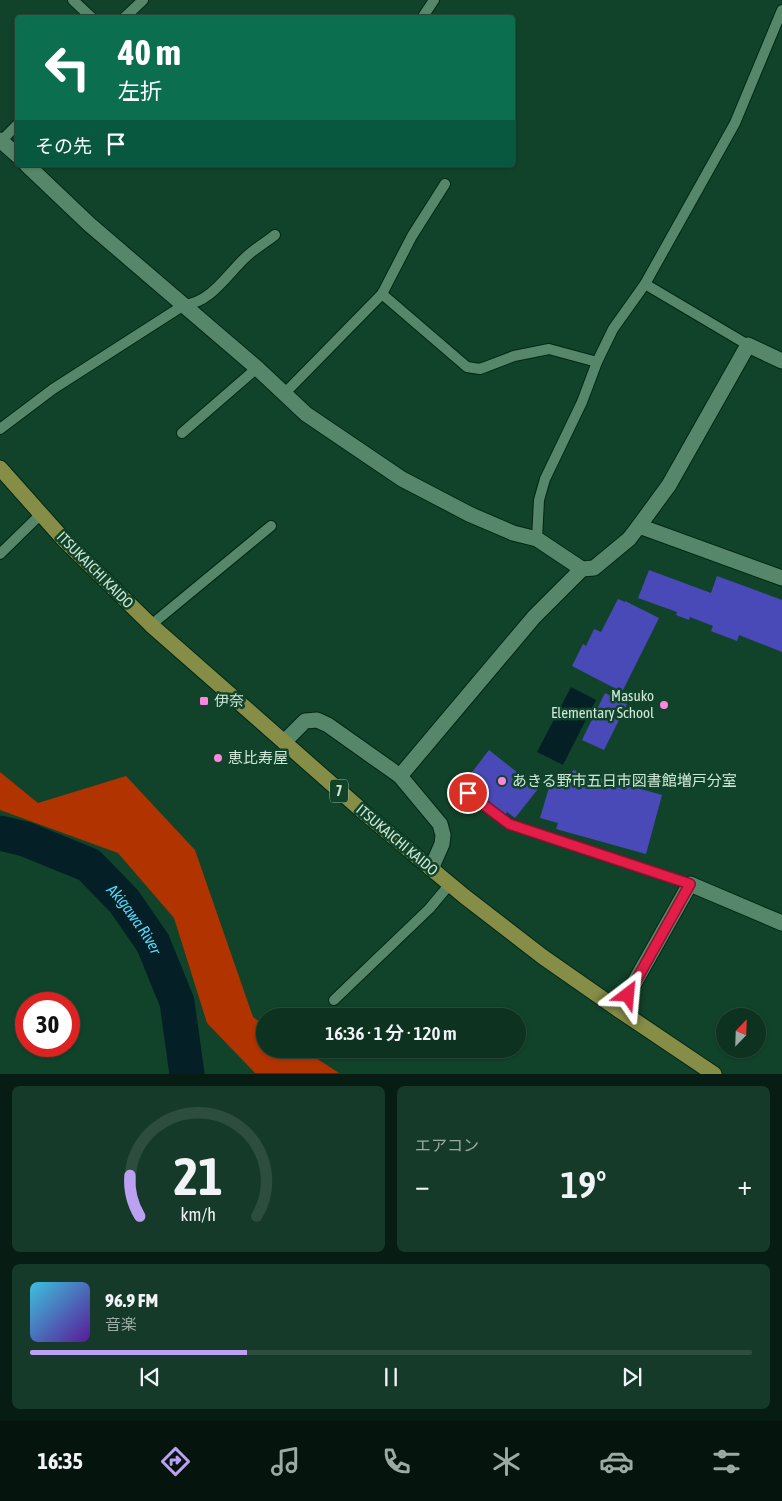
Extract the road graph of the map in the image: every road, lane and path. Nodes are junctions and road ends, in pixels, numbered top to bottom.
1 (73, 0) edge
2 (143, 0) edge
3 (434, 0) edge
4 (782, 10) edge
5 (89, 15) edge
6 (127, 15) edge
7 (424, 15) edge
8 (15, 127) edge
9 (1, 140) edge
10 (15, 153) edge
11 (29, 167) edge
12 (445, 184) dead end
13 (275, 235) dead end
14 (645, 284) junction
15 (382, 294) junction
16 (184, 306) junction
17 (748, 345) junction
18 (782, 361) edge
19 (597, 362) junction
20 (257, 368) junction
21 (284, 394) junction
22 (0, 429) edge
23 (182, 433) dead end
24 (0, 468) edge
25 (40, 514) junction
26 (271, 526) dead end
27 (640, 526) junction
28 (537, 539) junction
29 (0, 554) edge
30 (582, 569) junction
31 (782, 578) edge
32 (151, 626) junction
33 (284, 742) junction
34 (400, 776) junction
35 (468, 793) dead end
36 (432, 869) junction
37 (450, 884) junction
38 (690, 884) junction
39 (782, 923) edge
40 (334, 1000) dead end
41 (619, 1010) junction
42 (714, 1074) edge

1 - 5 lane
2 - 6 lane
3 - 7 lane
4 - 14 lane
8 - 9 lane
9 - 10 street
11 - 16 street
12 - 15 lane
13 - 16 lane
14 - 17 lane
14 - 19 lane
15 - 19 lane
15 - 21 lane
16 - 20 street
16 - 22 lane
17 - 18 street
17 - 27 street
19 - 28 lane
20 - 21 street
20 - 23 lane
21 - 28 street
24 - 25 main road, ITSUKAICHI KAIDO / 7
25 - 29 lane
25 - 32 main road, ITSUKAICHI KAIDO / 7
26 - 32 lane
27 - 30 street
27 - 31 street
28 - 30 street
30 - 34 street
32 - 33 main road, ITSUKAICHI KAIDO / 7
33 - 34 street
33 - 36 main road, ITSUKAICHI KAIDO / 7
34 - 36 street
35 - 38 lane
36 - 37 main road, ITSUKAICHI KAIDO / 7
37 - 40 lane
37 - 41 main road, ITSUKAICHI KAIDO / 7
38 - 39 street
38 - 41 street
41 - 42 main road, ITSUKAICHI KAIDO / 7

